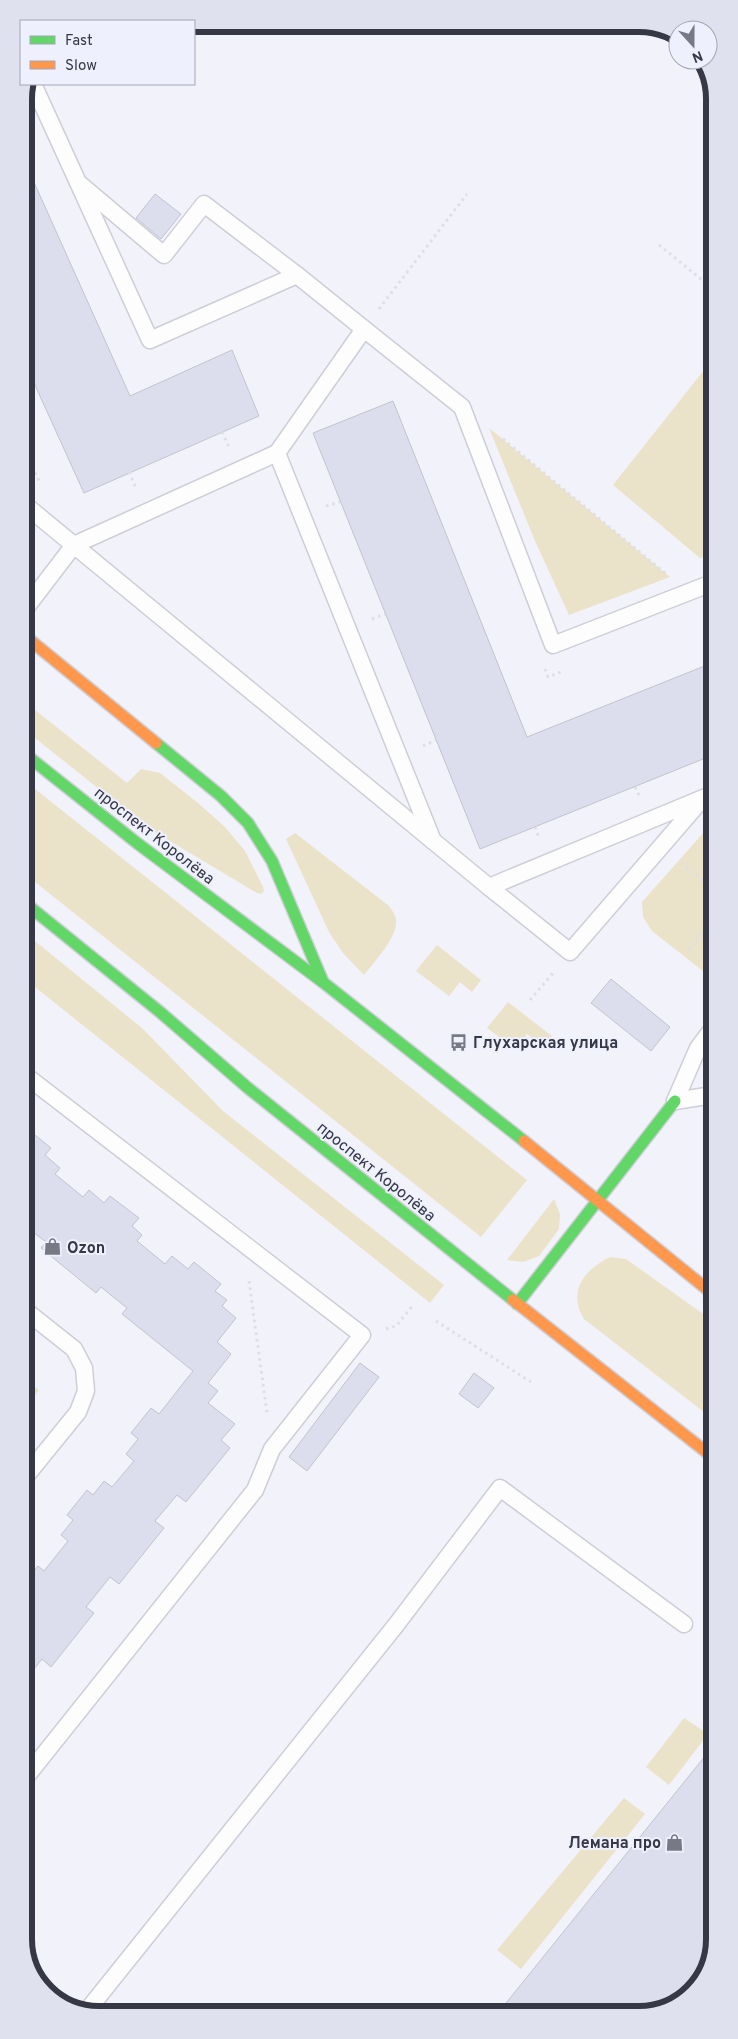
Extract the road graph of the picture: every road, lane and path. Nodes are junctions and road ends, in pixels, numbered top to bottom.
1 (34, 87) edge
2 (78, 182) junction
3 (467, 194) dead end
4 (659, 245) dead end
5 (297, 275) junction
6 (706, 283) edge
7 (364, 329) junction
8 (496, 434) dead end
9 (277, 453) junction
10 (33, 469) edge
11 (40, 485) dead end
12 (33, 511) edge
13 (74, 545) junction
14 (706, 585) edge
15 (690, 592) junction
16 (33, 599) edge
17 (33, 642) edge
18 (33, 760) edge
19 (706, 797) edge
20 (706, 798) edge
21 (434, 843) junction
22 (661, 847) junction
23 (706, 882) edge
24 (489, 887) junction
25 (33, 908) edge
26 (706, 928) edge
27 (688, 950) dead end
28 (570, 952) junction
29 (324, 983) junction
30 (530, 1000) dead end
31 (706, 1037) edge
32 (32, 1081) edge
33 (706, 1096) edge
34 (675, 1101) junction
35 (597, 1199) junction
36 (244, 1243) junction
37 (706, 1288) edge
38 (414, 1304) dead end
39 (517, 1304) junction
40 (32, 1316) edge
41 (436, 1321) dead end
42 (396, 1326) dead end
43 (531, 1382) dead end
44 (272, 1449) junction
45 (706, 1452) edge
46 (32, 1468) edge
47 (684, 1624) dead end
48 (32, 1769) edge
49 (91, 2006) edge

1 - 2 lane
2 - 5 lane
2 - 5 lane
3 - 7 path
4 - 6 path
5 - 7 lane
7 - 9 lane
7 - 15 lane
8 - 15 path
9 - 13 lane
9 - 21 lane
10 - 11 path
12 - 13 lane
13 - 16 lane
13 - 21 lane
14 - 15 lane
17 - 29 street
18 - 29 street, проспект Королёва
19 - 24 lane
20 - 22 lane
21 - 24 lane
22 - 23 path
22 - 28 lane
24 - 28 lane
25 - 39 street, проспект Королёва
26 - 27 path
28 - 30 path
29 - 35 street, проспект Королёва
31 - 34 lane
32 - 36 lane
33 - 34 lane
34 - 35 street
35 - 37 street, проспект Королёва
35 - 39 street
36 - 44 path
36 - 44 lane
38 - 42 path
39 - 45 street, проспект Королёва
40 - 46 lane
41 - 43 path
44 - 48 lane
47 - 49 lane

